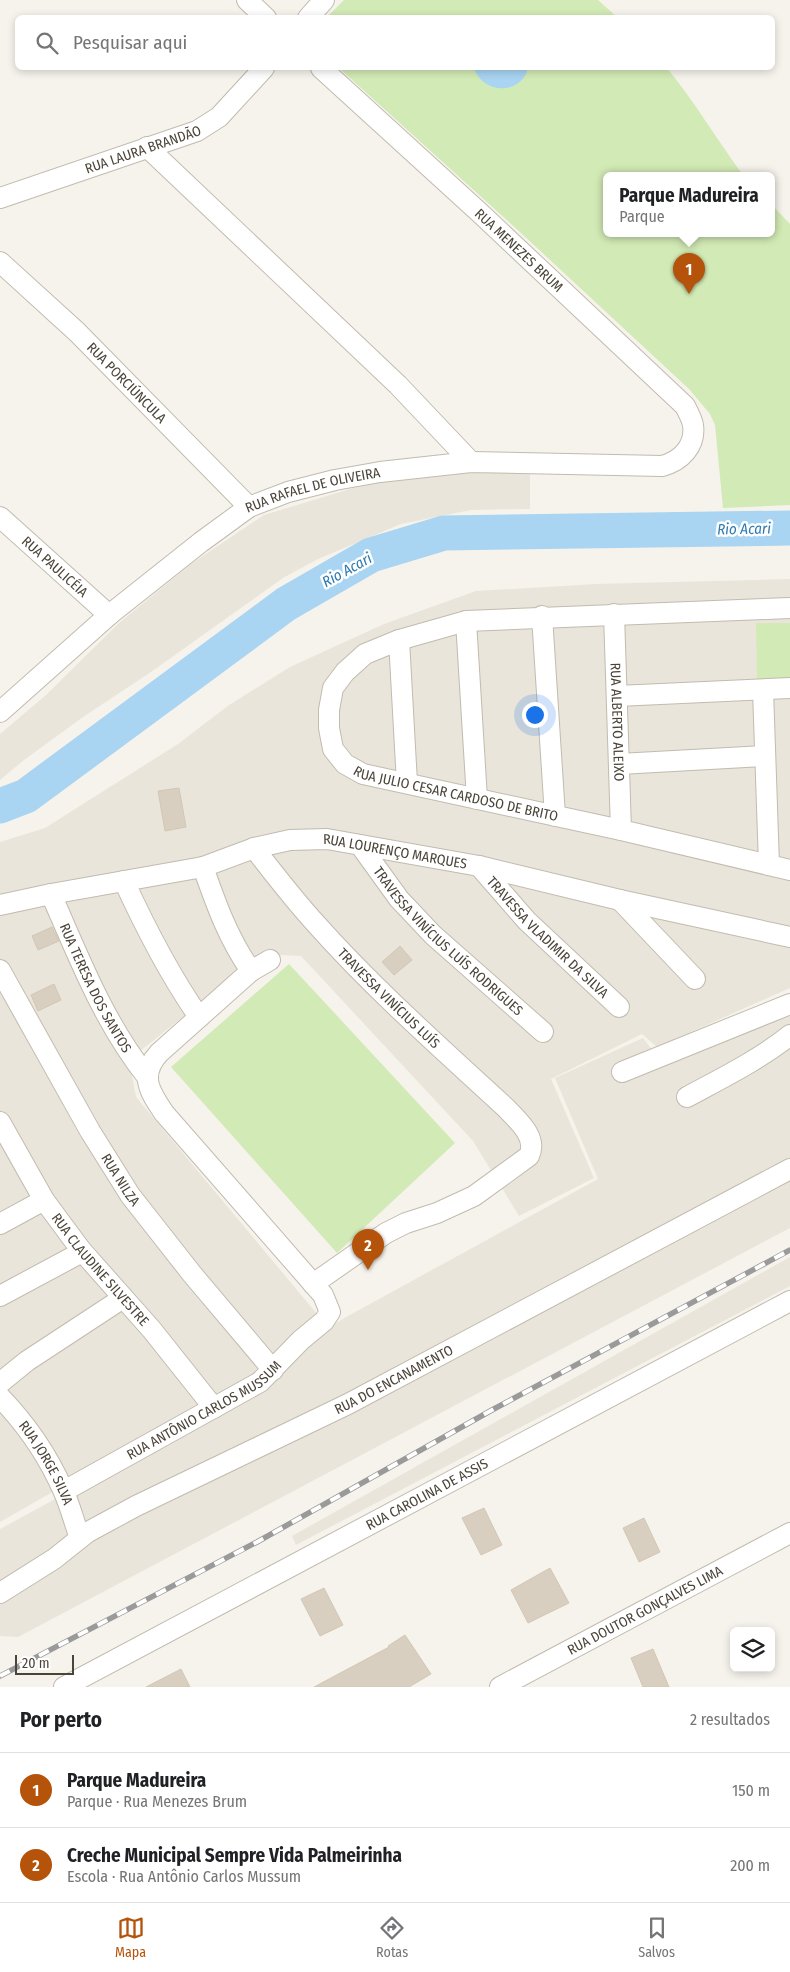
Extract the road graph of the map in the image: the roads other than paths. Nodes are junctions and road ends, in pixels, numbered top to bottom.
1 (247, 0) edge
2 (324, 0) edge
3 (263, 15) edge
4 (311, 15) edge
5 (262, 70) edge
6 (323, 70) edge
7 (147, 147) junction
8 (0, 198) edge
9 (0, 262) edge
10 (690, 446) joint
11 (471, 462) junction
12 (249, 507) junction
13 (0, 516) edge
14 (790, 608) edge
15 (614, 614) junction
16 (109, 615) junction
17 (542, 616) junction
18 (466, 621) junction
19 (399, 640) junction
20 (790, 688) edge
21 (763, 690) junction
22 (617, 696) junction
23 (0, 712) edge
24 (765, 756) junction
25 (619, 764) junction
26 (407, 784) junction
27 (477, 799) junction
28 (555, 816) junction
29 (621, 830) junction
30 (360, 845) junction
31 (254, 848) junction
32 (769, 865) junction
33 (478, 866) junction
34 (203, 867) junction
35 (790, 870) edge
36 (124, 881) junction
37 (51, 894) junction
38 (620, 900) junction
39 (0, 905) edge
40 (790, 937) edge
41 (270, 960) dead end
42 (0, 970) edge
43 (251, 971) junction
44 (695, 979) dead end
45 (790, 1004) edge
46 (619, 1007) dead end
47 (198, 1017) junction
48 (543, 1032) dead end
49 (790, 1034) edge
50 (622, 1072) dead end
51 (148, 1078) junction
52 (686, 1097) dead end
53 (0, 1122) edge
54 (790, 1169) edge
55 (44, 1200) junction
56 (0, 1224) edge
57 (82, 1252) junction
58 (313, 1284) junction
59 (0, 1296) edge
60 (123, 1298) junction
61 (790, 1301) edge
62 (273, 1370) junction
63 (0, 1383) edge
64 (0, 1397) edge
65 (214, 1408) junction
66 (64, 1491) junction
67 (790, 1533) edge
68 (80, 1538) junction
69 (0, 1593) edge
70 (64, 1687) edge
71 (500, 1687) edge

1 - 3 street
2 - 4 street
5 - 7 street, RUA LAURA BRANDÃO
6 - 10 street, RUA MENEZES BRUM
7 - 8 street, RUA LAURA BRANDÃO
7 - 11 street
9 - 12 street, RUA PORCIÚNCULA
10 - 11 street, RUA RAFAEL DE OLIVEIRA
11 - 12 street, RUA RAFAEL DE OLIVEIRA
12 - 16 street, RUA RAFAEL DE OLIVEIRA
13 - 16 street, RUA PAULICÉIA
14 - 15 street, RUA JULIO CESAR CARDOSO DE BRITO
15 - 17 street, RUA JULIO CESAR CARDOSO DE BRITO
15 - 22 street, RUA ALBERTO ALEIXO
16 - 23 street, RUA RAFAEL DE OLIVEIRA
17 - 18 street, RUA JULIO CESAR CARDOSO DE BRITO
17 - 28 street
18 - 19 street, RUA JULIO CESAR CARDOSO DE BRITO
18 - 27 street
19 - 26 street
19 - 26 street, RUA JULIO CESAR CARDOSO DE BRITO
20 - 21 street
21 - 22 street
21 - 24 street
22 - 25 street, RUA ALBERTO ALEIXO
24 - 25 street
24 - 32 street
25 - 29 street, RUA ALBERTO ALEIXO
26 - 27 street, RUA JULIO CESAR CARDOSO DE BRITO
27 - 28 street, RUA JULIO CESAR CARDOSO DE BRITO
28 - 29 street, RUA JULIO CESAR CARDOSO DE BRITO
29 - 32 street, RUA JULIO CESAR CARDOSO DE BRITO
30 - 31 street, RUA LOURENÇO MARQUES
30 - 33 street, RUA LOURENÇO MARQUES
30 - 48 street, TRAVESSA VINÍCIUS LUÍS RODRIGUES
31 - 34 street, RUA LOURENÇO MARQUES
31 - 58 street, TRAVESSA VINÍCIUS LUÍS
32 - 35 street, RUA JULIO CESAR CARDOSO DE BRITO
33 - 38 street, RUA LOURENÇO MARQUES
33 - 46 street, TRAVESSA VLADIMIR DA SILVA
34 - 36 street, RUA LOURENÇO MARQUES
34 - 43 street
36 - 37 street, RUA LOURENÇO MARQUES
36 - 47 street
37 - 39 street, RUA LOURENÇO MARQUES
37 - 51 street, RUA TERESA DOS SANTOS
38 - 40 street, RUA LOURENÇO MARQUES
38 - 44 street
41 - 43 street
42 - 62 street, RUA NILZA
43 - 47 street
45 - 50 street
47 - 51 street
49 - 52 street
51 - 58 street
53 - 55 street, RUA CLAUDINE SILVESTRE
54 - 68 street, RUA DO ENCANAMENTO
55 - 56 street
55 - 57 street, RUA CLAUDINE SILVESTRE
57 - 59 street
57 - 60 street, RUA CLAUDINE SILVESTRE
58 - 62 street, RUA ANTÔNIO CARLOS MUSSUM
60 - 63 street
60 - 65 street, RUA CLAUDINE SILVESTRE
61 - 70 street, RUA CAROLINA DE ASSIS
62 - 65 street, RUA ANTÔNIO CARLOS MUSSUM
64 - 66 street, RUA JORGE SILVA
65 - 66 street, RUA ANTÔNIO CARLOS MUSSUM
66 - 68 street, RUA JORGE SILVA
67 - 71 street, RUA DOUTOR GONÇALVES LIMA
68 - 69 street, RUA DO ENCANAMENTO

